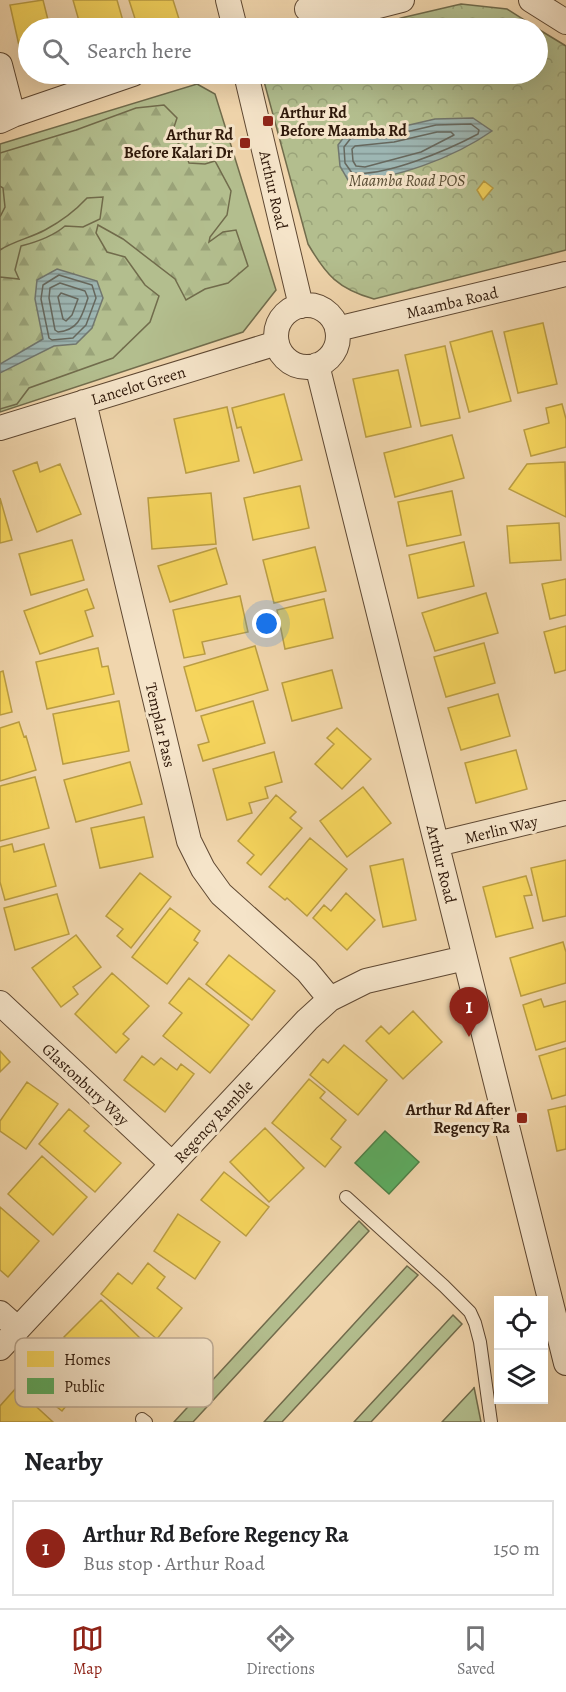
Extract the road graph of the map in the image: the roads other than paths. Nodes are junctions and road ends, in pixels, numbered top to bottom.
1 (228, 0) edge
2 (402, 0) edge
3 (531, 0) edge
4 (307, 9) dead end
5 (232, 18) edge
6 (565, 20) edge
7 (0, 65) edge
8 (104, 84) edge
9 (248, 84) edge
10 (7, 118) edge
11 (566, 274) edge
12 (302, 306) junction
13 (337, 329) junction
14 (277, 343) junction
15 (317, 365) junction
16 (84, 402) junction
17 (0, 428) edge
18 (566, 813) edge
19 (437, 844) junction
20 (465, 958) junction
21 (330, 999) junction
22 (0, 1003) edge
23 (172, 1164) junction
24 (346, 1197) dead end
25 (0, 1313) edge
26 (18, 1329) junction
27 (0, 1348) edge
28 (566, 1363) edge
29 (491, 1422) edge

1 - 5 street
2 - 4 street
3 - 6 street
7 - 10 street
8 - 10 street
9 - 12 street, Arthur Road
11 - 13 street, Maamba Road
12 - 13 street
12 - 14 street
13 - 15 street
14 - 15 street
14 - 16 street, Lancelot Green
15 - 19 street, Arthur Road
16 - 17 street, Lancelot Green
16 - 21 street, Templar Pass
18 - 19 street, Merlin Way
19 - 20 street, Arthur Road
20 - 21 street, Regency Ramble
20 - 28 street, Arthur Road
21 - 23 street, Regency Ramble
22 - 23 street, Glastonbury Way
23 - 26 street, Regency Ramble
24 - 29 lane
25 - 26 street
26 - 27 street, Regency Ramble

